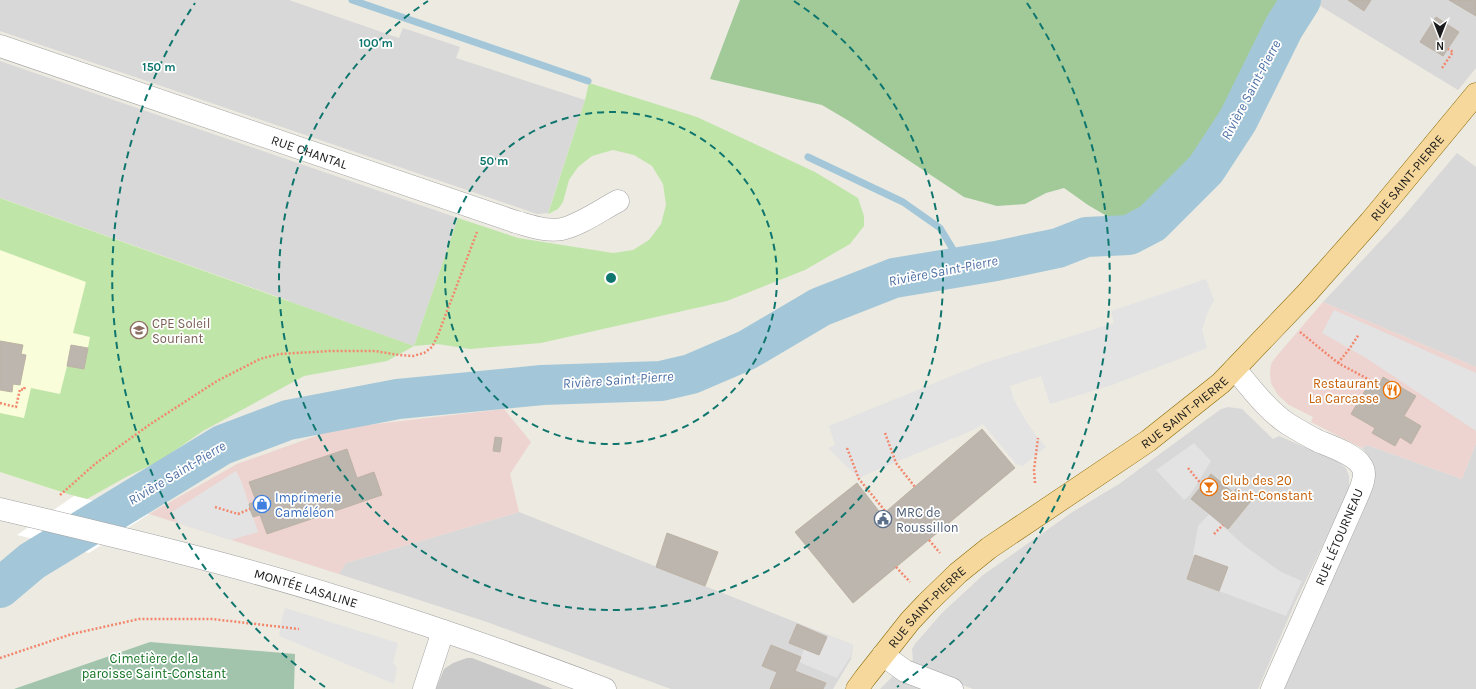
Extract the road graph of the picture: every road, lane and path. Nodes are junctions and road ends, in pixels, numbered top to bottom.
1 (0, 46) edge
2 (1448, 49) dead end
3 (1442, 68) dead end
4 (1476, 94) edge
5 (618, 201) dead end
6 (485, 211) junction
7 (1297, 329) dead end
8 (1359, 334) dead end
9 (1338, 363) junction
10 (1235, 369) junction
11 (1379, 385) dead end
12 (25, 386) dead end
13 (0, 404) edge
14 (885, 433) dead end
15 (1038, 438) dead end
16 (847, 448) dead end
17 (1188, 468) dead end
18 (1035, 483) dead end
19 (1202, 485) dead end
20 (915, 486) dead end
21 (60, 495) dead end
22 (215, 507) dead end
23 (0, 509) edge
24 (250, 509) dead end
25 (886, 512) dead end
26 (1223, 525) dead end
27 (1214, 534) dead end
28 (929, 540) dead end
29 (940, 553) dead end
30 (896, 567) dead end
31 (910, 582) dead end
32 (299, 629) dead end
33 (443, 631) junction
34 (883, 655) junction
35 (0, 658) edge
36 (424, 689) edge
37 (605, 689) edge
38 (857, 689) edge
39 (952, 689) edge
40 (1272, 689) edge

1 - 6 street, RUE CHANTAL
2 - 3 path
4 - 10 main road, RUE SAINT-PIERRE
5 - 6 street, RUE CHANTAL
6 - 21 path
7 - 9 path
8 - 9 path
9 - 11 path
10 - 34 main road, RUE SAINT-PIERRE
10 - 40 street, RUE LÉTOURNEAU
12 - 13 path
14 - 20 path
15 - 18 path
16 - 25 path
17 - 19 path
22 - 24 path
23 - 33 street, MONTÉE LASALINE
26 - 27 path
28 - 29 path
30 - 31 path
32 - 35 path
33 - 36 street
33 - 37 street, MONTÉE LASALINE
34 - 38 main road, RUE SAINT-PIERRE
34 - 39 street

